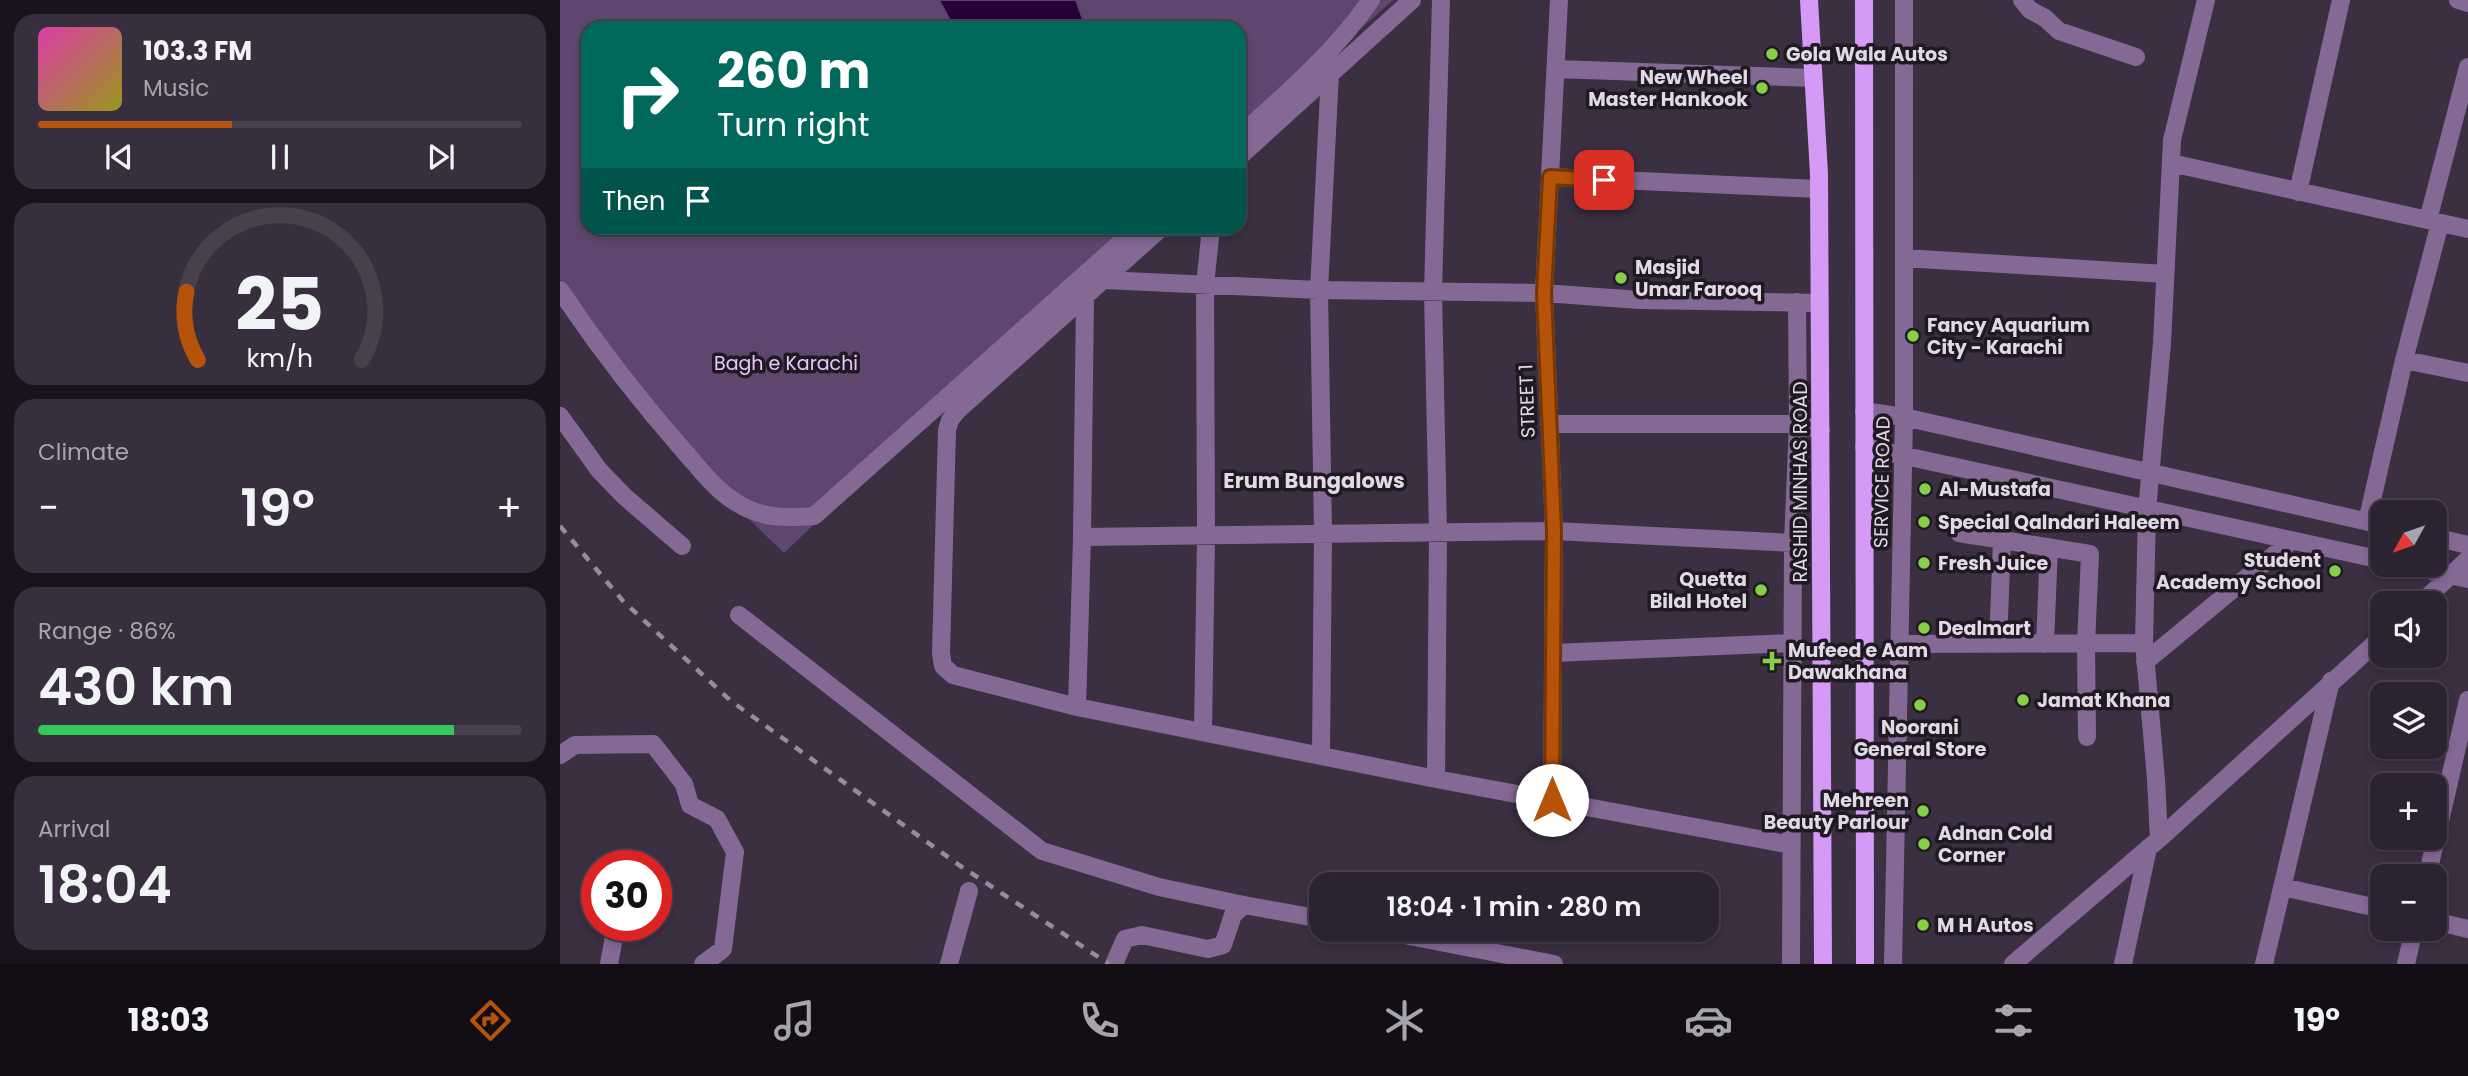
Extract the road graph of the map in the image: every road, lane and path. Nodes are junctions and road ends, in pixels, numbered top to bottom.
1 (1371, 0) edge
2 (1412, 0) edge
3 (1441, 0) edge
4 (1559, 0) edge
5 (1809, 0) edge
6 (1864, 0) edge
7 (1904, 0) edge
8 (2022, 0) edge
9 (2206, 0) edge
10 (2341, 0) edge
11 (2458, 0) edge
12 (2468, 2) edge
13 (2136, 57) dead end
14 (2468, 66) edge
15 (1556, 69) junction
16 (1330, 73) junction
17 (1813, 78) junction
18 (1246, 129) edge
19 (1246, 151) edge
20 (2171, 163) junction
21 (1550, 177) junction
22 (1819, 189) junction
23 (2298, 192) junction
24 (2434, 222) junction
25 (2468, 229) edge
26 (1129, 235) edge
27 (1153, 235) edge
28 (1210, 235) edge
29 (1904, 258) junction
30 (2165, 274) junction
31 (1104, 280) junction
32 (1205, 285) junction
33 (560, 290) edge
34 (1320, 290) junction
35 (1433, 292) junction
36 (1544, 293) junction
37 (1085, 298) junction
38 (1797, 302) junction
39 (1819, 303) junction
40 (2404, 360) junction
41 (2468, 373) edge
42 (1864, 411) junction
43 (560, 416) edge
44 (1904, 418) junction
45 (1549, 424) junction
46 (1798, 424) junction
47 (1821, 430) junction
48 (1864, 447) junction
49 (1903, 455) junction
50 (2150, 474) junction
51 (2378, 500) edge
52 (2147, 511) junction
53 (2370, 523) edge
54 (1554, 531) junction
55 (1438, 532) junction
56 (1323, 533) junction
57 (1959, 533) dead end
58 (1206, 535) junction
59 (1082, 537) junction
60 (2002, 540) junction
61 (2447, 540) edge
62 (2291, 541) junction
63 (1793, 543) junction
64 (2468, 545) edge
65 (682, 546) dead end
66 (2049, 547) junction
67 (2370, 557) edge
68 (2468, 559) edge
69 (2460, 577) edge
70 (2439, 591) edge
71 (739, 615) dead end
72 (1793, 643) junction
73 (2086, 643) junction
74 (2144, 643) junction
75 (1899, 644) junction
76 (1998, 644) junction
77 (2045, 644) junction
78 (2370, 647) edge
79 (1553, 653) junction
80 (2145, 662) junction
81 (2331, 681) junction
82 (2468, 700) edge
83 (1077, 707) junction
84 (1203, 732) junction
85 (2087, 737) dead end
86 (560, 755) edge
87 (1321, 756) junction
88 (1436, 779) junction
89 (1552, 800) junction
90 (2153, 844) junction
91 (1791, 845) junction
92 (2430, 864) edge
93 (2282, 887) junction
94 (969, 891) dead end
95 (1244, 905) junction
96 (2370, 906) edge
97 (1309, 917) edge
98 (2447, 924) edge
99 (2468, 929) edge
100 (613, 941) edge
101 (2411, 941) edge
102 (1440, 942) edge
103 (610, 964) edge
104 (703, 964) edge
105 (949, 964) edge
106 (1114, 964) edge
107 (1554, 964) edge
108 (1791, 964) edge
109 (1823, 964) edge
110 (1865, 964) edge
111 (1893, 964) edge
112 (2013, 964) edge
113 (2123, 964) edge
114 (2264, 964) edge
115 (2406, 964) edge

1 - 18 street
2 - 16 street
3 - 35 street
4 - 15 street, STREET 1
5 - 17 main road, RASHID MINHAS ROAD
6 - 42 main road
7 - 29 street, SERVICE ROAD
8 - 13 street
9 - 20 street
10 - 23 street
11 - 12 street
14 - 24 street
15 - 17 street
15 - 21 street, STREET 1
16 - 19 street
16 - 34 street
17 - 22 main road, RASHID MINHAS ROAD
20 - 23 street
20 - 30 street
21 - 22 street
21 - 36 street, STREET 1
22 - 39 main road, RASHID MINHAS ROAD
23 - 24 street
24 - 25 street
24 - 40 street
26 - 33 street
27 - 31 street
28 - 32 street
29 - 30 street
29 - 44 street, SERVICE ROAD
30 - 50 street
31 - 32 street
31 - 37 street
32 - 34 street
32 - 58 street
34 - 35 street
34 - 56 street
35 - 36 street
35 - 55 street
36 - 38 street
36 - 45 street, STREET 1
37 - 59 street
37 - 83 street
38 - 39 street
38 - 46 street
39 - 47 main road, RASHID MINHAS ROAD
40 - 41 street
40 - 51 street
42 - 44 street
42 - 48 main road
43 - 65 street
44 - 49 street, SERVICE ROAD
44 - 50 street
45 - 46 street
45 - 54 street, STREET 1
46 - 47 street
46 - 63 street
47 - 109 main road, RASHID MINHAS ROAD
48 - 49 street
48 - 110 main road
49 - 52 street
49 - 75 street, SERVICE ROAD
50 - 52 street
50 - 53 street
52 - 62 street
52 - 74 street
54 - 55 street
54 - 63 street
54 - 79 street, STREET 1
55 - 56 street
55 - 88 street
56 - 58 street
56 - 87 street
57 - 60 street
58 - 59 street
58 - 84 street
59 - 83 street
60 - 66 street
60 - 76 street
61 - 64 street
62 - 67 street
62 - 80 street
63 - 72 street
66 - 73 street
66 - 77 street
68 - 69 street
69 - 70 street
71 - 95 street
72 - 79 street
72 - 91 street
73 - 74 street
73 - 77 street
73 - 85 street
74 - 80 street
75 - 76 street
75 - 111 street, SERVICE ROAD
76 - 77 street
78 - 81 street
79 - 89 street, STREET 1
80 - 90 street
81 - 90 street
81 - 93 street
82 - 92 street
83 - 84 street
84 - 87 street
86 - 104 street
87 - 88 street
88 - 89 street
89 - 91 street
90 - 112 street
90 - 113 street
91 - 108 street
93 - 96 street
93 - 114 street
94 - 105 street
95 - 97 street
95 - 106 street
98 - 99 street
100 - 103 street
101 - 115 street
102 - 107 street

